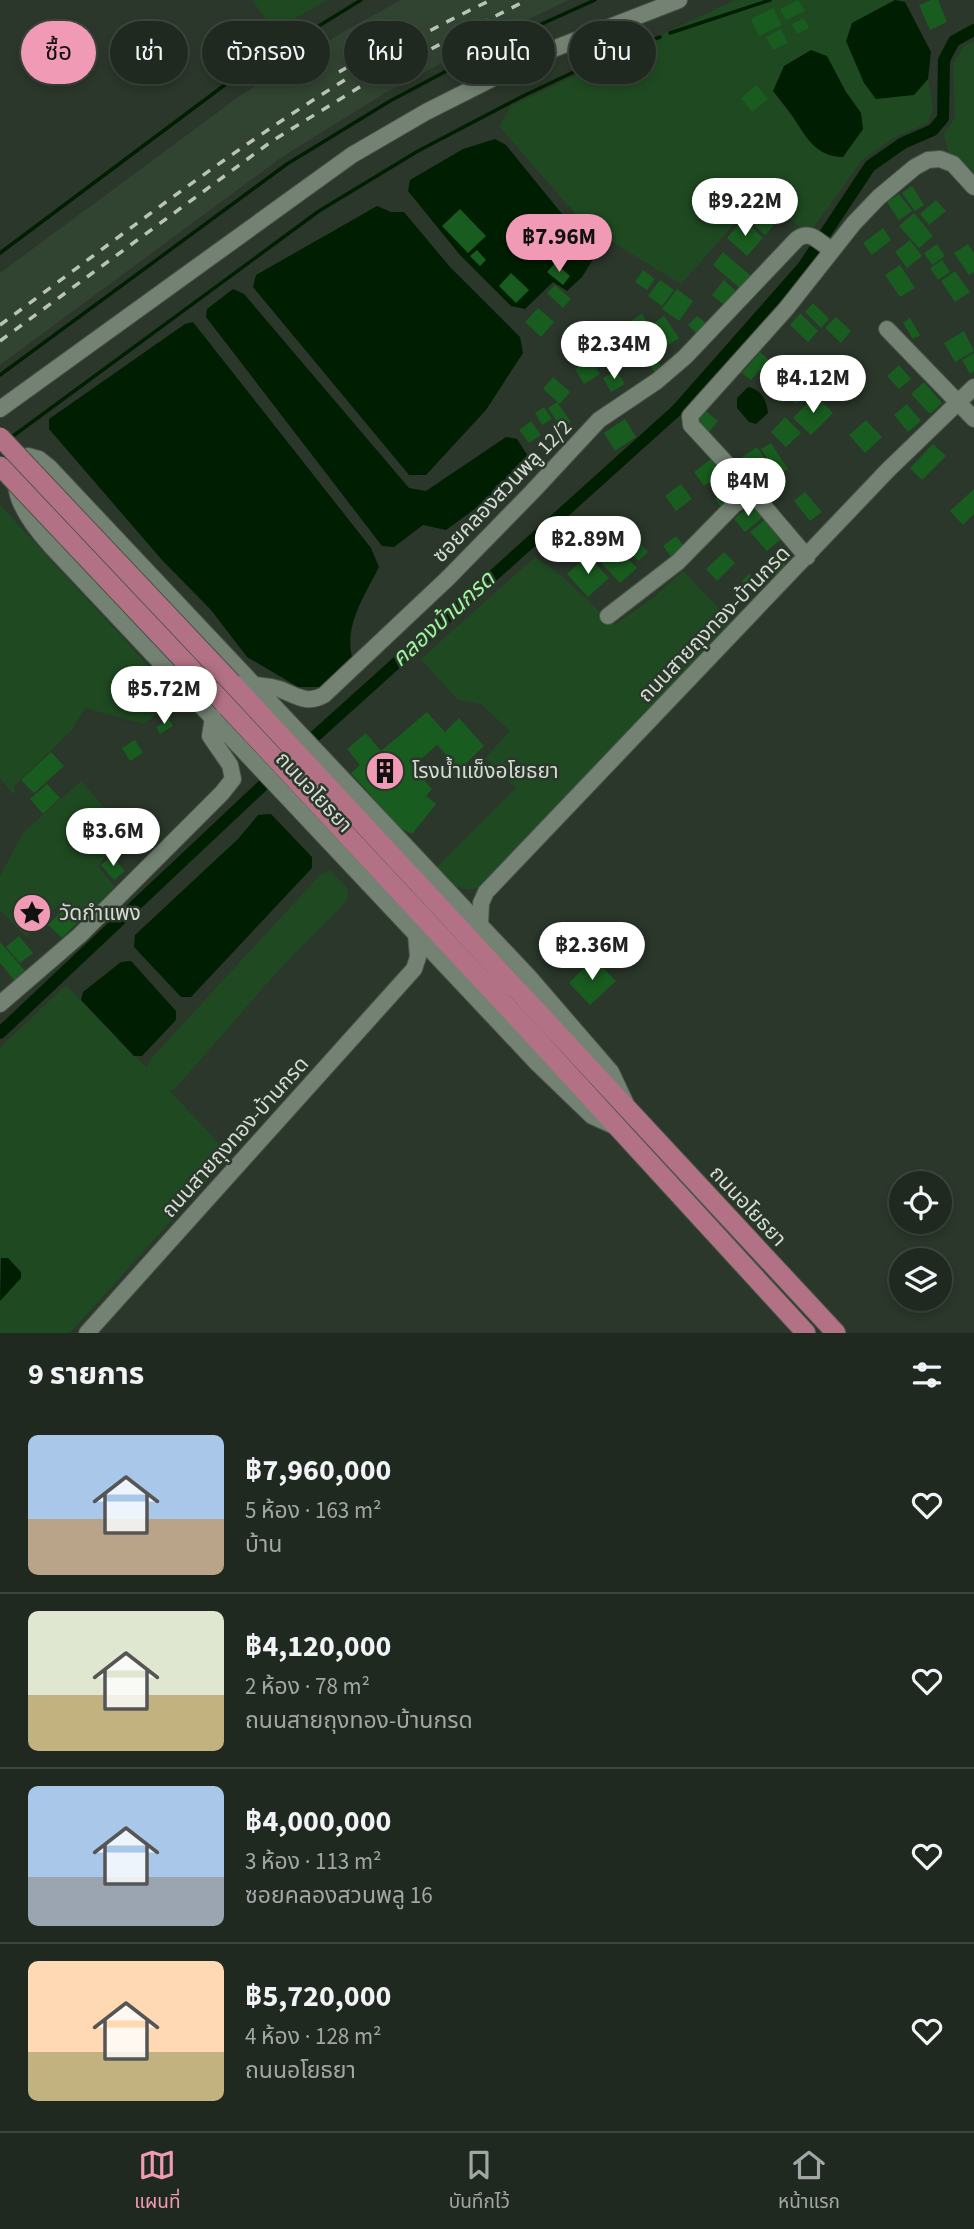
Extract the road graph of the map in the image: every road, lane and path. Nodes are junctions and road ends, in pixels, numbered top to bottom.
1 (679, 0) edge
2 (974, 187) edge
3 (823, 244) junction
4 (887, 329) dead end
5 (974, 387) edge
6 (958, 400) junction
7 (0, 409) edge
8 (974, 419) edge
9 (0, 437) edge
10 (0, 466) edge
11 (750, 493) junction
12 (807, 556) junction
13 (608, 616) dead end
14 (255, 685) junction
15 (225, 690) junction
16 (213, 717) junction
17 (273, 742) junction
18 (297, 768) junction
19 (486, 892) junction
20 (453, 896) junction
21 (480, 924) junction
22 (416, 934) junction
23 (448, 968) junction
24 (414, 969) junction
25 (0, 1004) edge
26 (628, 1110) junction
27 (614, 1126) junction
28 (87, 1333) edge
29 (806, 1333) edge
30 (835, 1333) edge

1 - 7 street
2 - 3 street
3 - 11 street
3 - 14 street, ซอยคลองสวนพลู 12/2
4 - 6 street
5 - 6 street, ถนนสายถุงทอง-บ้านกรด
6 - 8 street
6 - 12 street, ถนนสายถุงทอง-บ้านกรด
9 - 15 main road, ถนนอโยธยา, bridge
10 - 15 main road, ถนนอโยธยา, bridge
11 - 12 street
11 - 13 street
12 - 19 street, ถนนสายถุงทอง-บ้านกรด
14 - 16 street, ถนนอโยธยา
14 - 17 street, ถนนอโยธยา
15 - 17 main road, ถนนอโยธยา
16 - 17 street, ถนนอโยธยา
16 - 25 street
17 - 18 main road, ถนนอโยธยา
17 - 18 street, ถนนอโยธยา
18 - 20 street, ถนนอโยธยา
18 - 22 street, ถนนอโยธยา
18 - 26 main road, ถนนอโยธยา
18 - 27 main road, ถนนอโยธยา
19 - 20 street
19 - 21 street
20 - 21 street, ถนนอโยธยา
21 - 26 street, ถนนอโยธยา
22 - 23 street, ถนนอโยธยา
22 - 24 street
23 - 24 street
23 - 27 street, ถนนอโยธยา
24 - 28 street, ถนนสายถุงทอง-บ้านกรด
26 - 30 main road, ถนนอโยธยา
27 - 29 main road, ถนนอโยธยา

